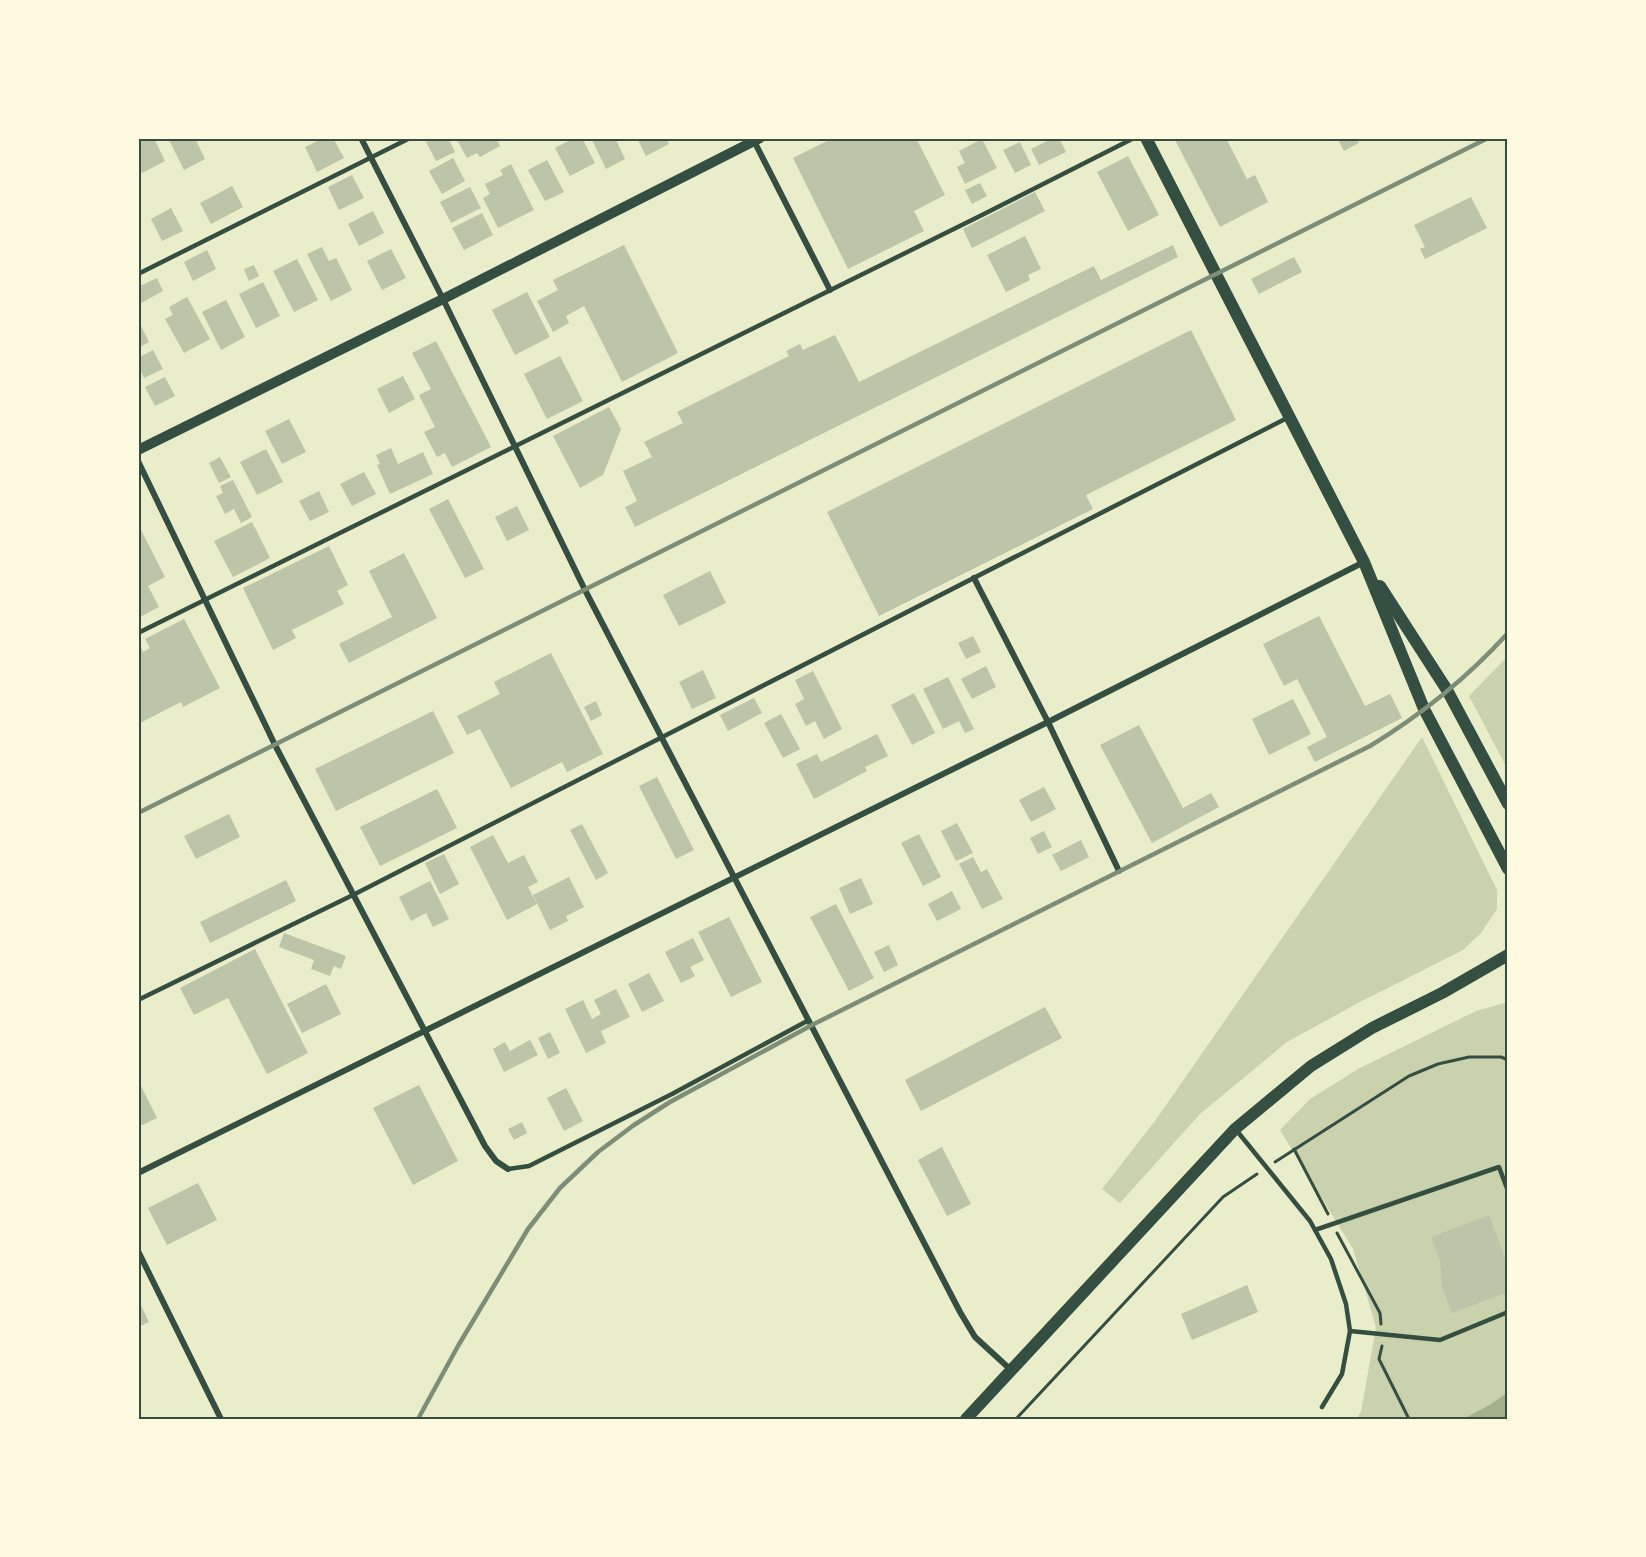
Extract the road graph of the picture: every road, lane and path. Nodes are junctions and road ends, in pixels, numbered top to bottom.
1 (361, 138) edge
2 (410, 138) edge
3 (1134, 138) edge
4 (1146, 138) edge
5 (755, 139) edge
6 (371, 158) junction
7 (138, 274) edge
8 (830, 290) junction
9 (443, 299) junction
10 (1290, 417) junction
11 (514, 446) junction
12 (138, 450) edge
13 (138, 461) edge
14 (1364, 562) junction
15 (974, 578) junction
16 (206, 598) junction
17 (138, 633) edge
18 (1048, 722) junction
19 (661, 737) junction
20 (1508, 804) edge
21 (1508, 869) edge
22 (1119, 870) dead end
23 (733, 877) junction
24 (353, 895) junction
25 (1508, 956) edge
26 (138, 1000) edge
27 (808, 1020) junction
28 (423, 1031) junction
29 (1508, 1060) edge
30 (1235, 1129) junction
31 (1294, 1149) junction
32 (1288, 1153) dead end
33 (508, 1169) joint
34 (138, 1173) edge
35 (1241, 1185) dead end
36 (1508, 1191) edge
37 (1332, 1224) junction
38 (1315, 1230) junction
39 (138, 1251) edge
40 (1508, 1312) edge
41 (1350, 1331) junction
42 (1382, 1334) junction
43 (1011, 1370) junction
44 (1322, 1407) dead end
45 (221, 1419) edge
46 (966, 1419) edge
47 (1016, 1419) edge
48 (1409, 1419) edge

1 - 6 street
2 - 6 lane
3 - 8 lane
4 - 10 main road
5 - 8 street
5 - 9 street
6 - 7 lane
6 - 9 street
8 - 11 lane
9 - 11 street
9 - 12 street
10 - 14 main road
10 - 15 lane
11 - 16 lane
11 - 19 street
13 - 16 street
14 - 18 street
14 - 20 main road
14 - 21 main road
15 - 18 street
15 - 19 lane
16 - 17 lane
16 - 24 street
18 - 22 street
18 - 23 street
19 - 23 street
19 - 24 lane
23 - 27 street
23 - 28 street
24 - 26 lane
24 - 28 street
25 - 30 main road
27 - 33 lane
27 - 43 street
28 - 33 street
28 - 34 street
29 - 31 path
30 - 38 lane
30 - 43 main road
31 - 32 path
31 - 37 path
35 - 47 path
36 - 37 lane
37 - 38 lane
37 - 42 path
38 - 41 lane
39 - 45 street
40 - 42 lane
41 - 42 lane
41 - 44 lane
42 - 48 path
43 - 46 main road

